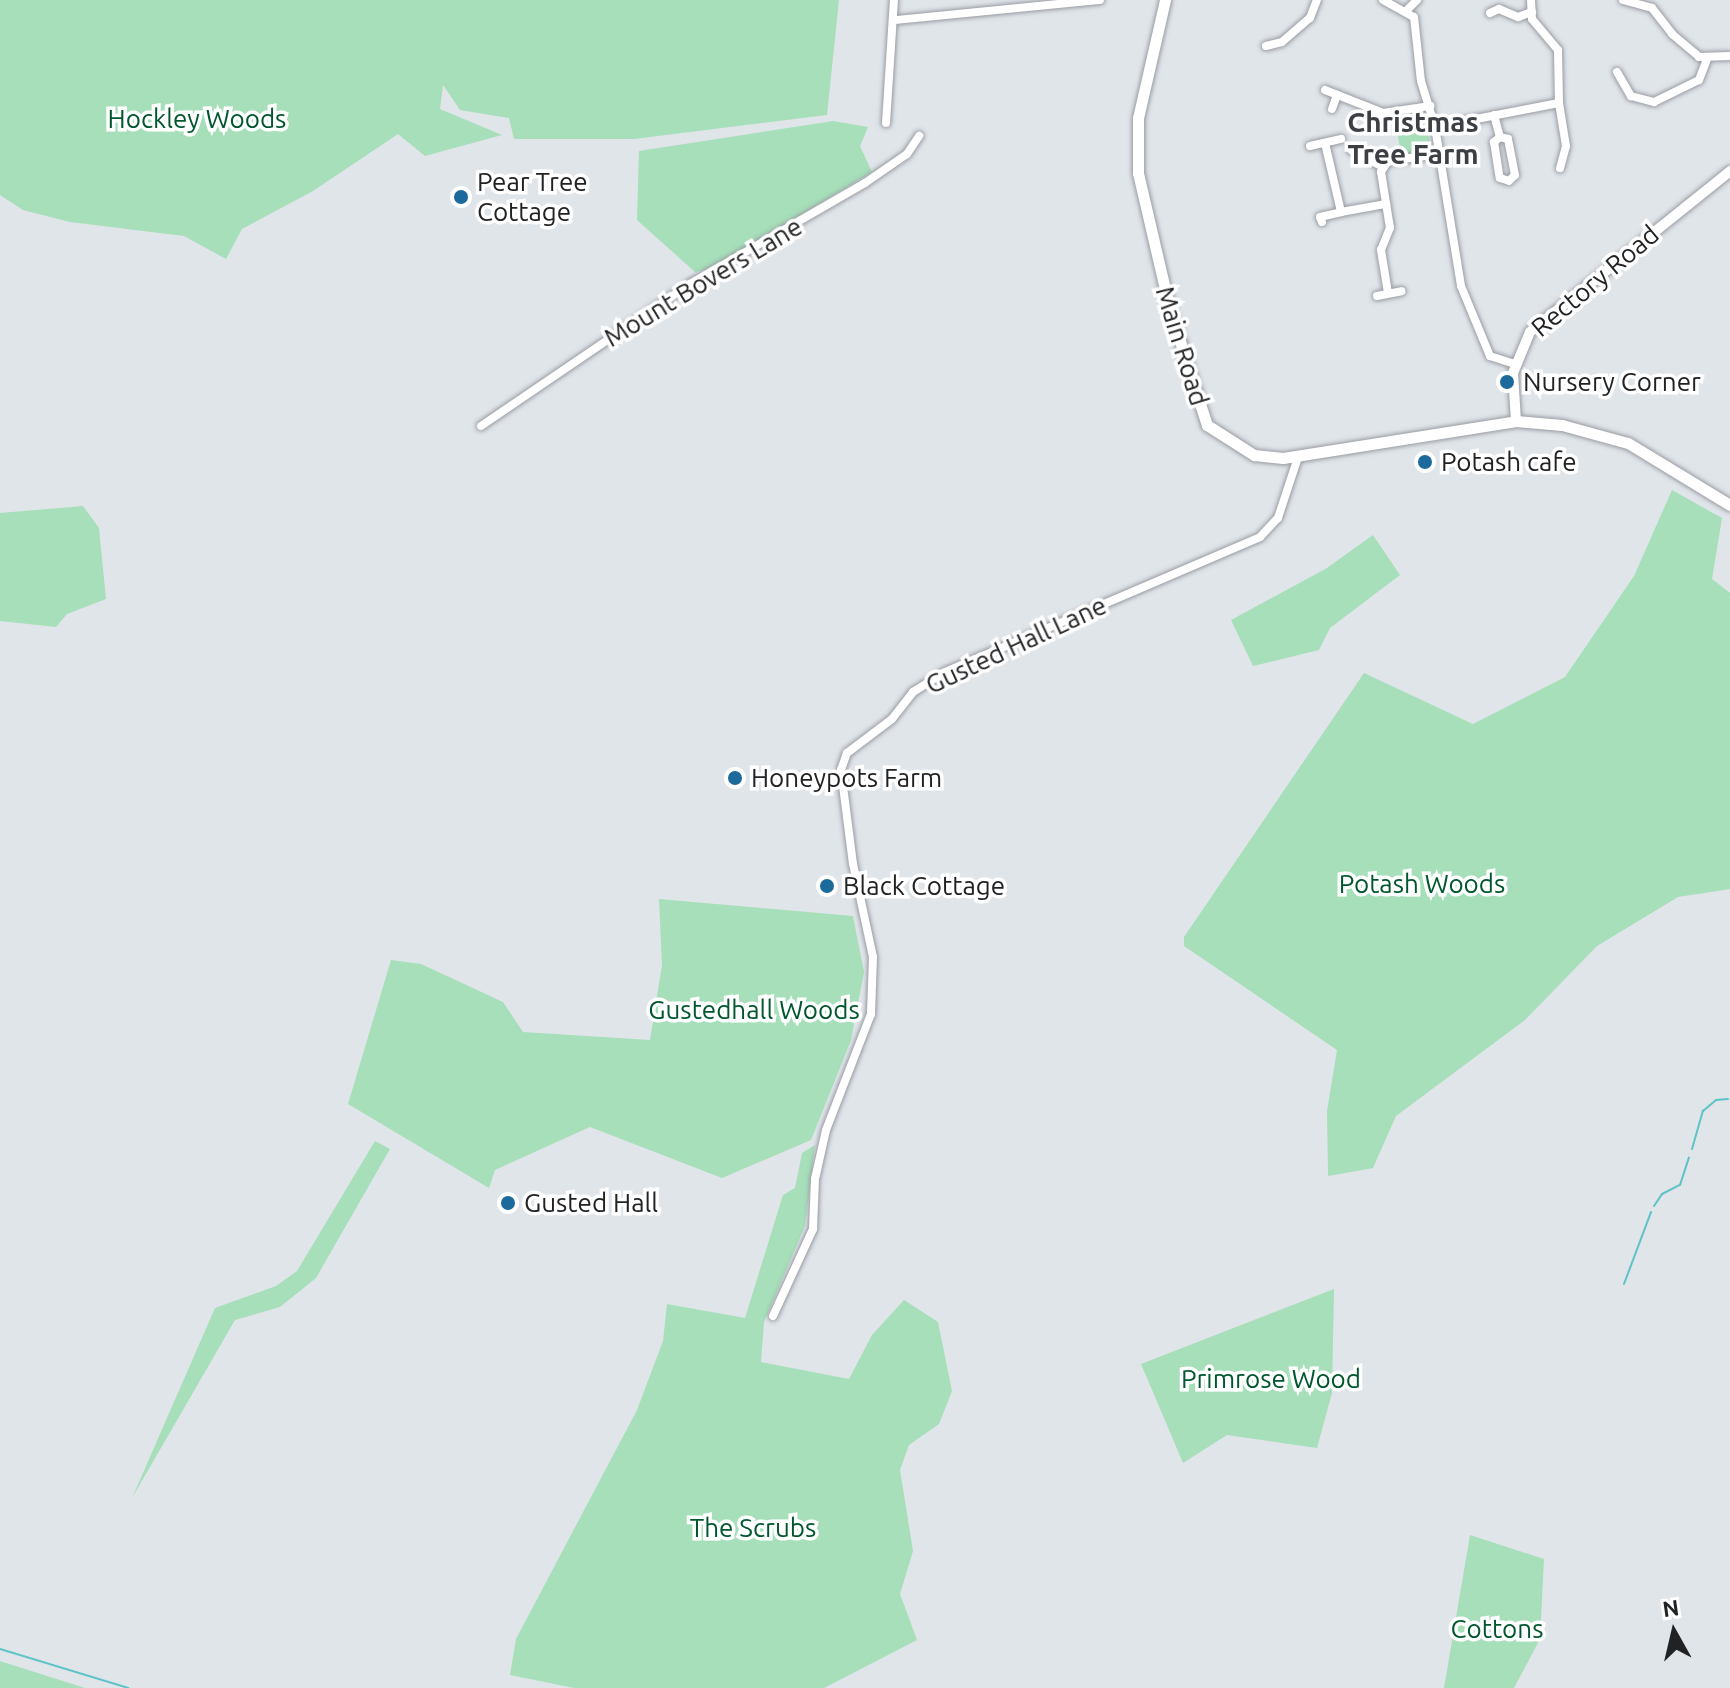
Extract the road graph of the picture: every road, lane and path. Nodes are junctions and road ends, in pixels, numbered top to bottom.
1 (894, 0) edge
2 (1100, 0) edge
3 (1165, 0) edge
4 (1317, 0) edge
5 (1383, 0) edge
6 (1417, 0) edge
7 (1531, 0) edge
8 (1623, 0) edge
9 (1659, 0) edge
10 (1652, 8) junction
11 (1408, 9) junction
12 (1532, 12) junction
13 (1490, 13) dead end
14 (896, 20) junction
15 (1266, 46) dead end
16 (1730, 56) edge
17 (1707, 59) junction
18 (1617, 72) dead end
19 (1325, 90) dead end
20 (1337, 95) junction
21 (1643, 102) junction
22 (1559, 103) junction
23 (1430, 106) junction
24 (1332, 109) dead end
25 (1643, 113) dead end
26 (1494, 115) junction
27 (886, 123) dead end
28 (1435, 127) junction
29 (919, 136) dead end
30 (1500, 137) junction
31 (1341, 139) dead end
32 (1325, 143) junction
33 (1310, 146) dead end
34 (1351, 150) dead end
35 (1439, 154) junction
36 (1383, 167) junction
37 (1560, 168) dead end
38 (1730, 171) edge
39 (1386, 204) junction
40 (1341, 212) junction
41 (1322, 222) dead end
42 (1402, 291) dead end
43 (1388, 293) junction
44 (1377, 296) dead end
45 (1515, 364) junction
46 (1516, 421) junction
47 (481, 426) dead end
48 (1298, 457) junction
49 (1730, 505) edge
50 (773, 1316) dead end

1 - 14 street
2 - 14 street
3 - 48 main road, Main Road
4 - 15 street
5 - 11 street
6 - 11 street
7 - 12 street
8 - 10 street
9 - 10 street
10 - 17 street
11 - 23 street
12 - 13 street
12 - 22 street
14 - 27 street
16 - 17 street
17 - 21 street
18 - 21 street
19 - 20 street
20 - 23 street
20 - 24 street
21 - 25 street
22 - 26 street
22 - 37 street
23 - 28 street
26 - 28 street
26 - 30 street
28 - 35 street
29 - 47 street, Mount Bovers Lane
30 - 30 street
31 - 32 street
32 - 33 street
32 - 40 street
34 - 36 street
35 - 36 street
35 - 45 street
36 - 39 street
38 - 45 street, Rectory Road
39 - 40 street
39 - 43 street
40 - 41 street
42 - 43 street
43 - 44 street
45 - 46 street, Rectory Road
46 - 48 main road, Main Road
46 - 49 main road, Main Road
48 - 50 street, Gusted Hall Lane

